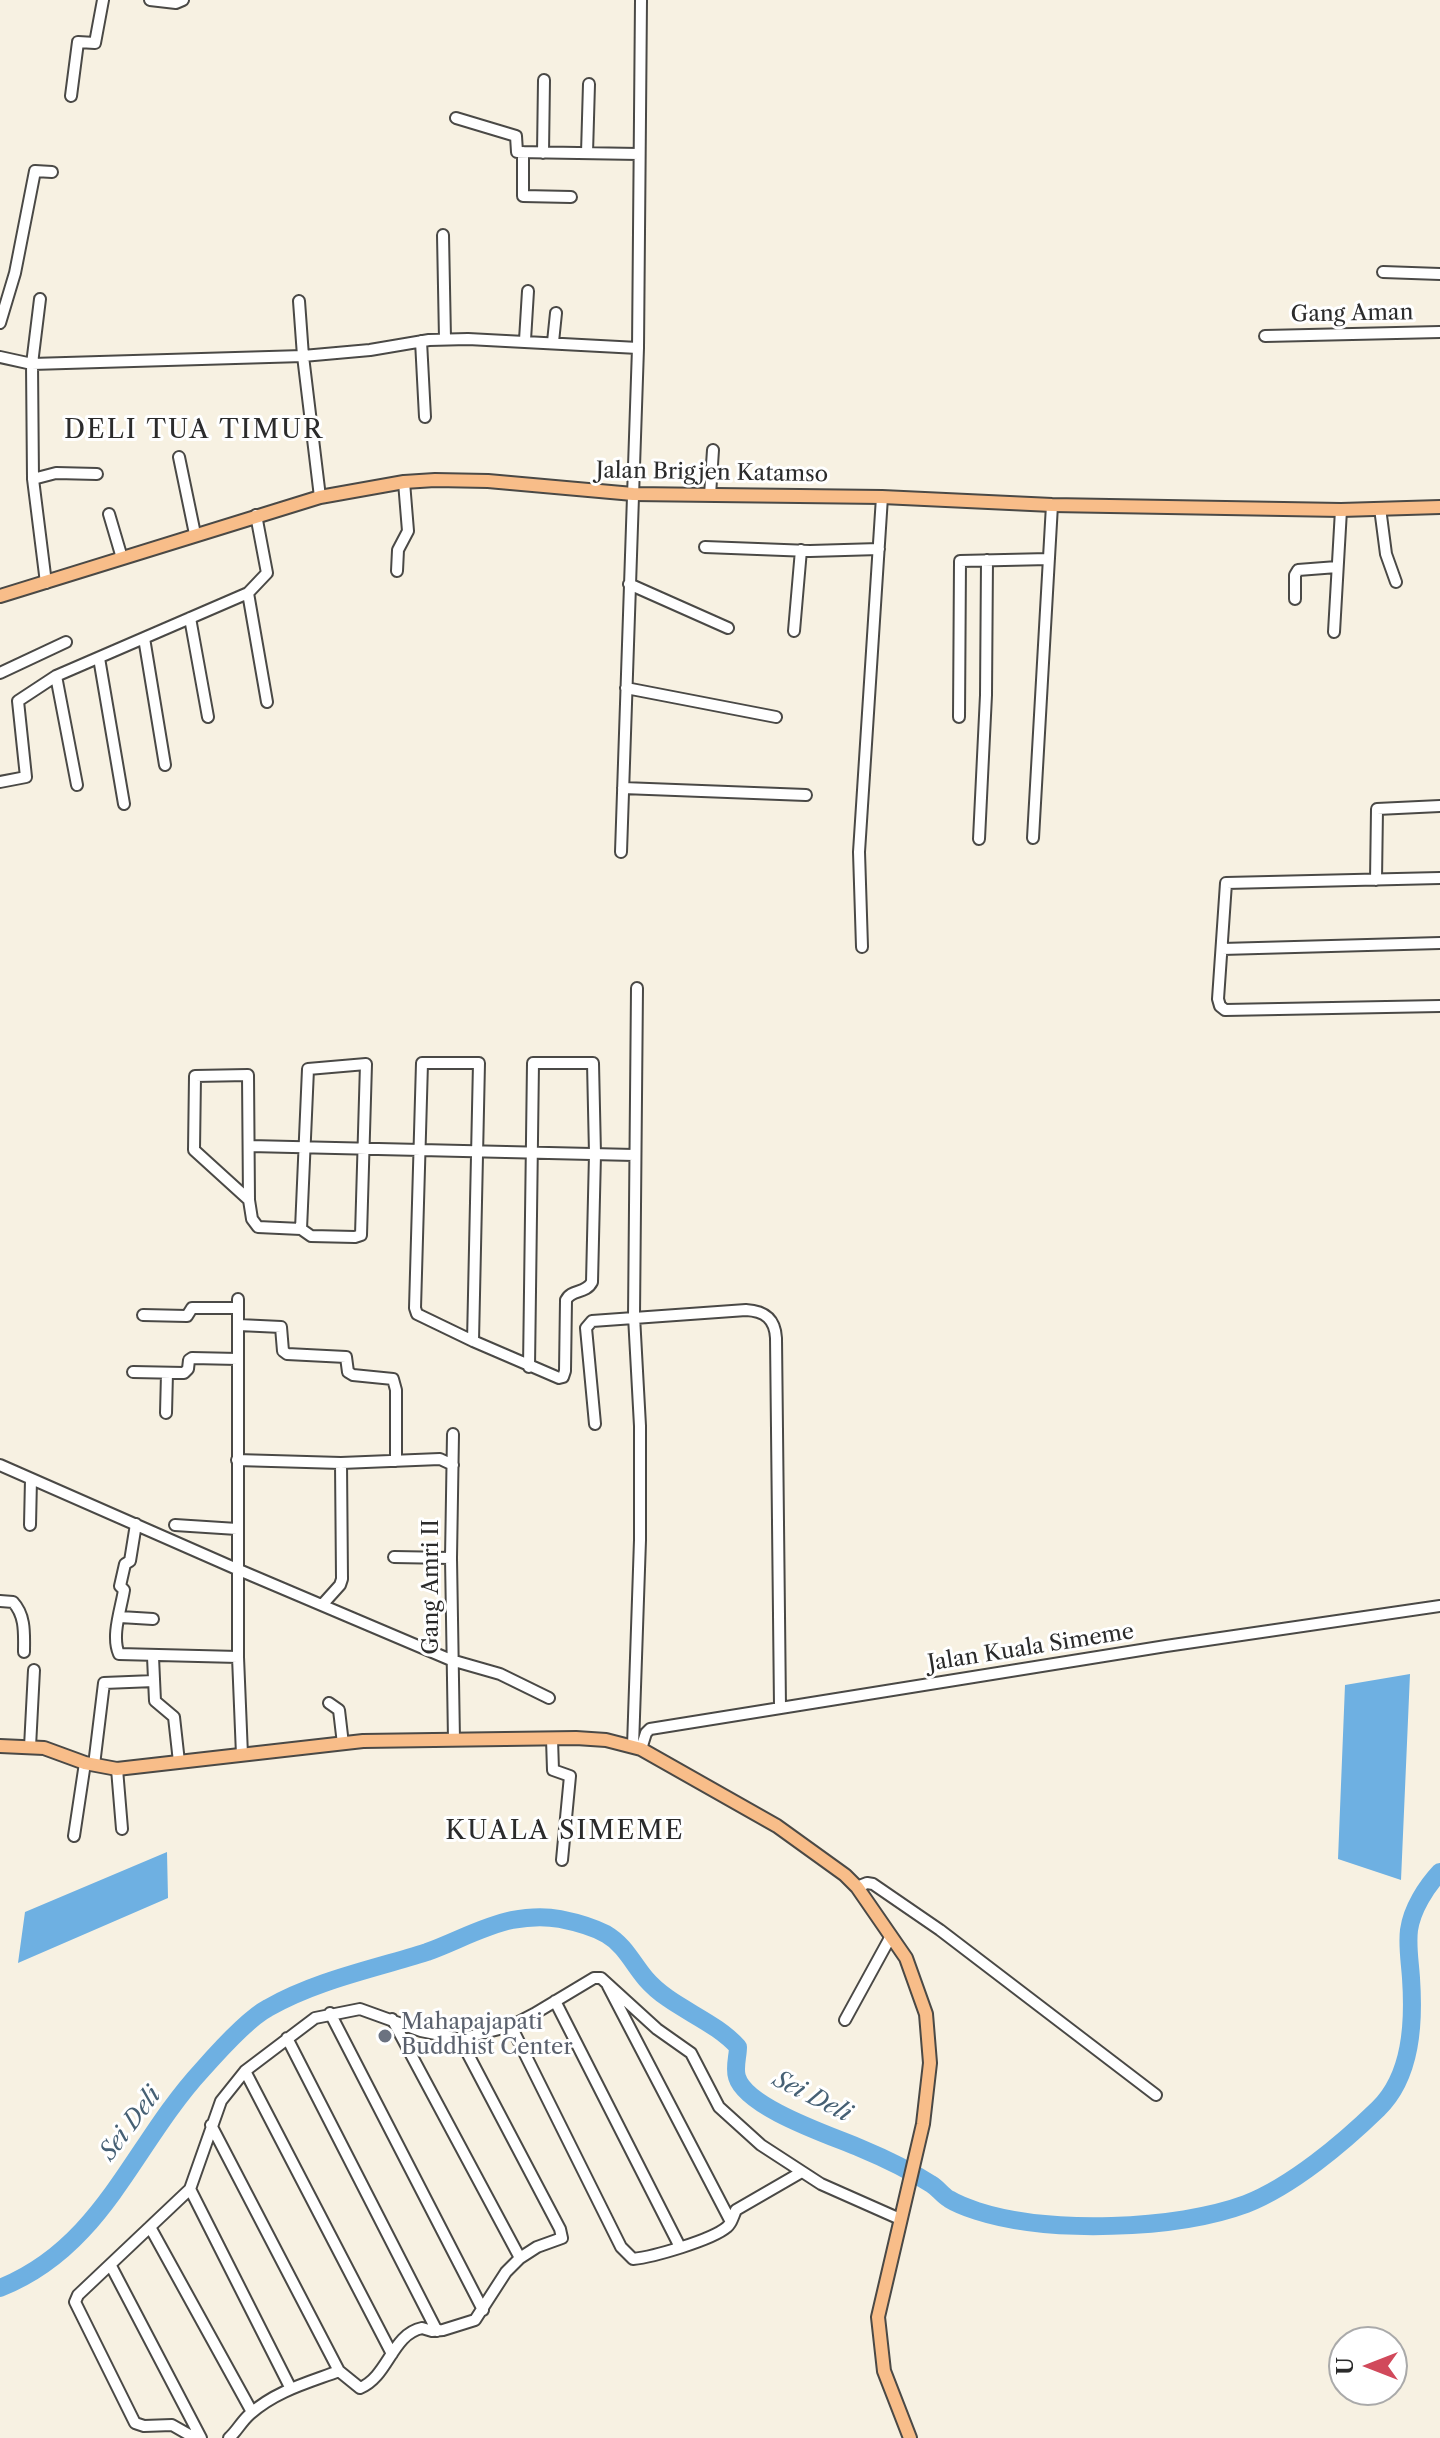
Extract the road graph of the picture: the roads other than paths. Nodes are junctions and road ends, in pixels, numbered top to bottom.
1 (103, 0) edge
2 (148, 0) edge
3 (183, 0) edge
4 (641, 0) edge
5 (544, 80) dead end
6 (589, 84) dead end
7 (71, 96) dead end
8 (456, 118) dead end
9 (523, 152) junction
10 (543, 153) junction
11 (587, 153) junction
12 (639, 154) junction
13 (52, 172) dead end
14 (571, 197) dead end
15 (443, 235) dead end
16 (1383, 272) dead end
17 (1440, 274) edge
18 (528, 291) dead end
19 (40, 299) dead end
20 (299, 301) dead end
21 (556, 313) dead end
22 (0, 323) edge
23 (1440, 332) edge
24 (1265, 336) dead end
25 (445, 339) junction
26 (525, 340) junction
27 (421, 341) junction
28 (553, 342) junction
29 (638, 348) junction
30 (303, 356) junction
31 (0, 357) edge
32 (32, 364) junction
33 (425, 417) dead end
34 (713, 450) dead end
35 (179, 457) dead end
36 (97, 474) dead end
37 (33, 479) junction
38 (404, 482) junction
39 (633, 494) junction
40 (710, 495) junction
41 (320, 497) junction
42 (882, 497) junction
43 (1052, 505) junction
44 (1440, 507) edge
45 (1380, 508) junction
46 (1341, 510) junction
47 (109, 514) dead end
48 (256, 515) junction
49 (195, 534) junction
50 (705, 547) dead end
51 (879, 549) junction
52 (801, 550) junction
53 (122, 558) junction
54 (1049, 559) junction
55 (987, 560) junction
56 (1337, 567) junction
57 (397, 571) dead end
58 (1396, 582) dead end
59 (46, 583) junction
60 (629, 584) junction
61 (248, 593) junction
62 (0, 596) edge
63 (1295, 599) dead end
64 (190, 618) junction
65 (728, 628) dead end
66 (794, 631) dead end
67 (1334, 632) dead end
68 (144, 638) junction
69 (66, 642) dead end
70 (99, 658) junction
71 (0, 673) edge
72 (56, 676) junction
73 (626, 688) junction
74 (267, 702) dead end
75 (208, 717) dead end
76 (776, 717) dead end
77 (959, 717) dead end
78 (165, 765) dead end
79 (0, 782) edge
80 (77, 785) dead end
81 (623, 788) junction
82 (806, 795) dead end
83 (124, 804) dead end
84 (1440, 806) edge
85 (1033, 838) dead end
86 (979, 839) dead end
87 (621, 852) dead end
88 (1440, 878) edge
89 (1376, 880) junction
90 (1440, 943) edge
91 (862, 947) dead end
92 (1222, 949) junction
93 (637, 988) dead end
94 (1440, 1006) edge
95 (250, 1146) junction
96 (304, 1146) junction
97 (363, 1149) junction
98 (421, 1151) junction
99 (534, 1151) junction
100 (478, 1152) junction
101 (595, 1154) junction
102 (634, 1155) junction
103 (249, 1200) junction
104 (301, 1229) junction
105 (143, 1315) dead end
106 (634, 1316) junction
107 (239, 1325) junction
108 (473, 1341) junction
109 (238, 1359) junction
110 (529, 1367) junction
111 (133, 1372) dead end
112 (167, 1373) junction
113 (166, 1413) dead end
114 (595, 1424) dead end
115 (453, 1434) dead end
116 (237, 1460) junction
117 (396, 1461) junction
118 (341, 1463) junction
119 (0, 1465) edge
120 (453, 1465) junction
121 (31, 1479) junction
122 (136, 1524) junction
123 (30, 1525) dead end
124 (175, 1525) dead end
125 (237, 1529) junction
126 (394, 1557) dead end
127 (451, 1558) junction
128 (239, 1570) junction
129 (0, 1601) edge
130 (322, 1605) junction
131 (1440, 1606) edge
132 (120, 1617) junction
133 (153, 1619) dead end
134 (24, 1652) dead end
135 (153, 1657) junction
136 (238, 1657) junction
137 (451, 1660) junction
138 (34, 1670) dead end
139 (154, 1681) junction
140 (549, 1698) dead end
141 (329, 1703) dead end
142 (780, 1707) junction
143 (552, 1739) junction
144 (454, 1740) junction
145 (343, 1744) junction
146 (0, 1746) edge
147 (30, 1747) junction
148 (637, 1748) junction
149 (242, 1755) junction
150 (179, 1762) junction
151 (89, 1764) junction
152 (117, 1769) junction
153 (122, 1829) dead end
154 (74, 1836) dead end
155 (562, 1860) dead end
156 (857, 1887) junction
157 (891, 1936) junction
158 (605, 1980) junction
159 (555, 2001) junction
160 (330, 2013) junction
161 (392, 2019) junction
162 (845, 2020) dead end
163 (511, 2026) junction
164 (287, 2038) junction
165 (460, 2039) junction
166 (245, 2071) junction
167 (1156, 2095) dead end
168 (211, 2125) junction
169 (800, 2173) junction
170 (190, 2189) junction
171 (902, 2214) junction
172 (731, 2222) junction
173 (150, 2227) junction
174 (680, 2247) junction
175 (520, 2258) junction
176 (111, 2266) junction
177 (483, 2310) junction
178 (437, 2331) junction
179 (392, 2354) junction
180 (339, 2371) junction
181 (290, 2387) junction
182 (252, 2412) junction
183 (195, 2438) edge
184 (201, 2438) edge
185 (229, 2438) edge
186 (910, 2438) edge

1 - 7 street
2 - 3 street
4 - 12 street
5 - 10 street
6 - 11 street
8 - 9 street
9 - 10 street
9 - 14 street
10 - 11 street
11 - 12 street
12 - 29 street
13 - 22 street
15 - 25 street
16 - 17 street
18 - 26 street
19 - 32 street
20 - 30 street
21 - 28 street
23 - 24 street, Gang Aman
25 - 26 street
25 - 27 street
26 - 28 street
27 - 30 street
27 - 33 street
28 - 29 street
29 - 39 street
30 - 32 street
30 - 41 street
31 - 32 street
32 - 37 street
34 - 40 street
35 - 49 street
36 - 37 street
37 - 59 street
38 - 39 main road, Jalan Brigjen Katamso
38 - 41 main road, Jalan Brigjen Katamso
38 - 57 street
39 - 40 main road, Jalan Brigjen Katamso
39 - 60 street
40 - 42 main road, Jalan Brigjen Katamso
41 - 48 main road, Jalan Brigjen Katamso
42 - 43 main road, Jalan Brigjen Katamso
42 - 51 street
43 - 46 main road, Jalan Brigjen Katamso
43 - 54 street
44 - 45 main road, Jalan Brigjen Katamso
45 - 46 main road, Jalan Brigjen Katamso
45 - 58 street
46 - 56 street
47 - 53 street
48 - 49 main road, Jalan Brigjen Katamso
48 - 61 street
49 - 53 main road, Jalan Brigjen Katamso
50 - 52 street
51 - 52 street
51 - 91 street
52 - 66 street
53 - 59 main road, Jalan Brigjen Katamso
54 - 55 street
54 - 85 street
55 - 77 street
55 - 86 street
56 - 63 street
56 - 67 street
59 - 62 main road, Jalan Brigjen Katamso
60 - 65 street
60 - 73 street
61 - 64 street
61 - 74 street
64 - 68 street
64 - 75 street
68 - 70 street
68 - 78 street
69 - 71 street
70 - 72 street
70 - 83 street
72 - 79 street
72 - 80 street
73 - 76 street
73 - 81 street
81 - 82 street
81 - 87 street
84 - 89 street
88 - 89 street
89 - 92 street
90 - 92 street
92 - 94 street
93 - 102 street
95 - 96 street
95 - 103 street
95 - 103 street
96 - 97 street
96 - 97 street
96 - 104 street
97 - 98 street
97 - 104 street
98 - 100 street
98 - 100 street
98 - 108 street
99 - 100 street
99 - 101 street
99 - 101 street
99 - 110 street
100 - 108 street
101 - 102 street
101 - 110 street
102 - 106 street
103 - 104 street
105 - 107 street
106 - 114 street
106 - 142 street
106 - 148 street
107 - 109 street
107 - 117 street
108 - 110 street
109 - 112 street
109 - 116 street
111 - 112 street
112 - 113 street
115 - 120 street, Gang Amri II
116 - 118 street
116 - 125 street
117 - 118 street
117 - 120 street
118 - 130 street
119 - 121 street
120 - 127 street, Gang Amri II
121 - 122 street
121 - 123 street
122 - 128 street
122 - 132 street
124 - 125 street
125 - 128 street
126 - 127 street
127 - 137 street, Gang Amri II
128 - 130 street
128 - 136 street
129 - 134 street
130 - 137 street
131 - 142 street, Jalan Kuala Simeme
132 - 133 street
132 - 135 street
135 - 136 street
135 - 139 street
136 - 149 street
137 - 140 street
137 - 144 street, Gang Amri II
138 - 147 street
139 - 150 street
139 - 151 street
141 - 145 street
142 - 148 street, Jalan Kuala Simeme
143 - 144 main road
143 - 148 main road
143 - 155 street
144 - 145 main road
145 - 149 main road
146 - 147 main road
147 - 151 main road
148 - 156 main road
149 - 150 main road
150 - 152 main road
151 - 152 main road
151 - 154 street
152 - 153 street
156 - 157 main road
156 - 167 street
157 - 162 street
157 - 171 main road
158 - 159 street
158 - 169 street
158 - 172 street
159 - 163 street
159 - 174 street
160 - 161 street
160 - 164 street
160 - 177 street
161 - 165 street
161 - 175 street
163 - 165 street
163 - 174 street
164 - 166 street
164 - 178 street
165 - 175 street
166 - 168 street
166 - 179 street
168 - 170 street
168 - 180 street
169 - 171 street
169 - 172 street
170 - 173 street
170 - 181 street
171 - 186 main road
172 - 174 street
173 - 176 street
173 - 182 street
175 - 177 street
176 - 183 street
176 - 184 street
177 - 178 street
178 - 179 street
179 - 180 street
180 - 181 street
181 - 182 street
182 - 185 street

